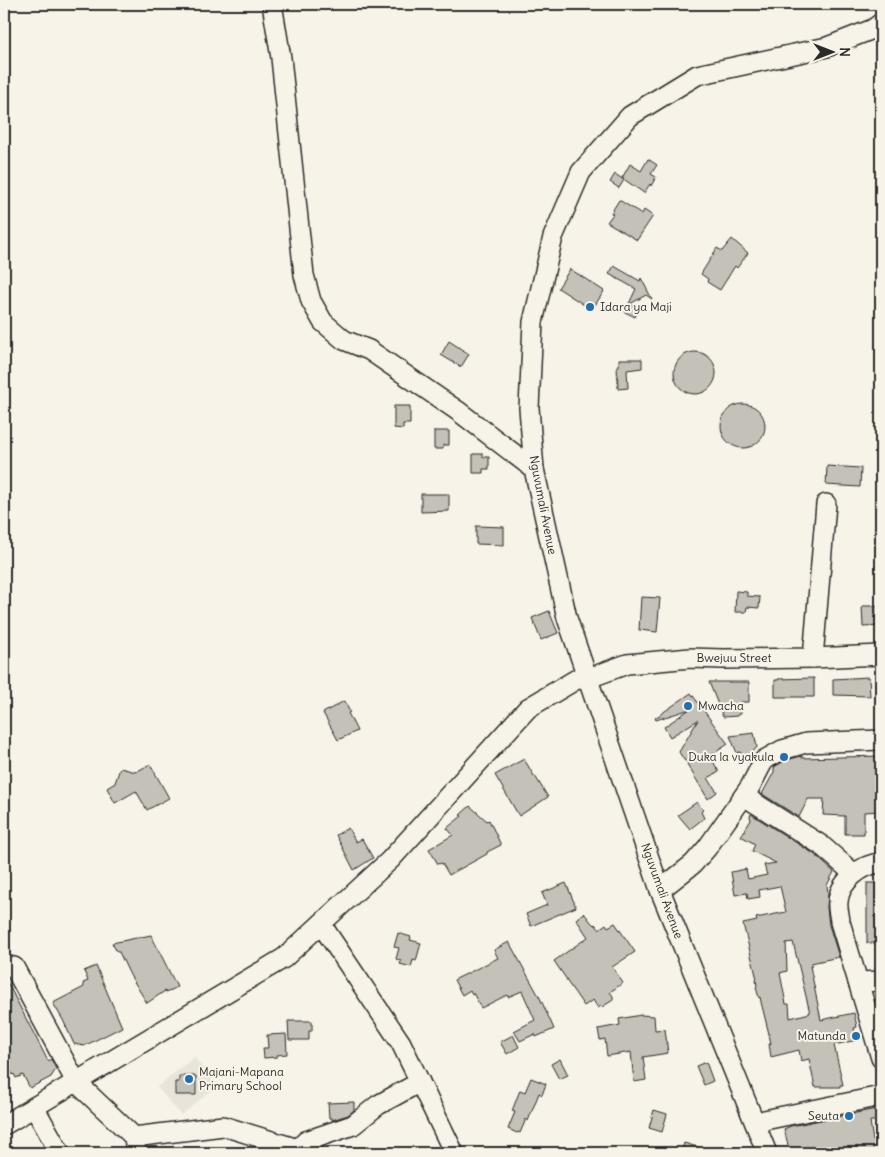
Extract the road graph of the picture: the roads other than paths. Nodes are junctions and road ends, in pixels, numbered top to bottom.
1 (272, 4) edge
2 (881, 23) edge
3 (534, 469) junction
4 (826, 504) dead end
5 (881, 655) edge
6 (813, 658) junction
7 (588, 676) junction
8 (881, 740) edge
9 (744, 796) junction
10 (881, 863) edge
11 (853, 874) junction
12 (660, 890) junction
13 (321, 924) junction
14 (4, 965) edge
15 (881, 981) edge
16 (858, 982) junction
17 (881, 1058) edge
18 (76, 1082) junction
19 (420, 1082) junction
20 (881, 1096) edge
21 (34, 1108) junction
22 (755, 1122) junction
23 (4, 1125) edge
24 (135, 1145) edge
25 (299, 1151) edge
26 (60, 1153) edge
27 (454, 1153) edge
28 (767, 1153) edge

1 - 3 street
2 - 3 street, Nguvumali Avenue
3 - 7 street, Nguvumali Avenue
4 - 6 street
5 - 6 street, Bwejuu Street
6 - 7 street, Bwejuu Street
7 - 12 street, Nguvumali Avenue
7 - 13 street, Bwejuu Street
8 - 9 street
9 - 11 street
9 - 12 street
10 - 11 street
11 - 16 street
12 - 22 street, Nguvumali Avenue
13 - 18 street, Bwejuu Street
13 - 19 street
14 - 18 street
15 - 16 street
16 - 17 street
18 - 21 street, Bwejuu Street
18 - 24 street
19 - 25 street
19 - 27 street
20 - 22 street
21 - 23 street, Bwejuu Street
21 - 26 street
22 - 28 street, Nguvumali Avenue
24 - 25 street

